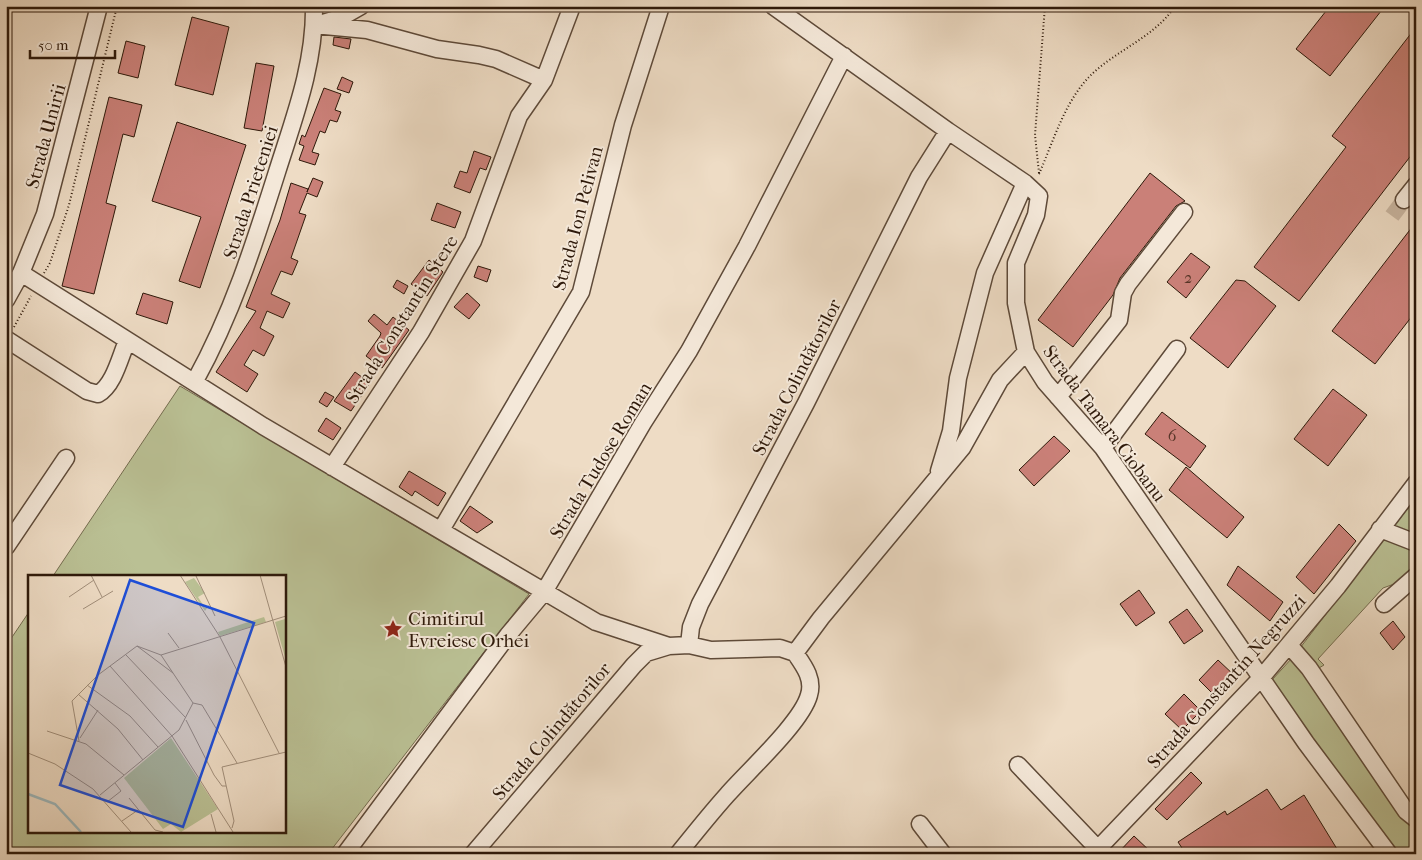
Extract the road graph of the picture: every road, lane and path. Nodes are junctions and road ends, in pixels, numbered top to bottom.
1 (99, 6) edge
2 (117, 6) edge
3 (314, 6) edge
4 (361, 6) edge
5 (572, 6) edge
6 (661, 6) edge
7 (773, 6) edge
8 (1045, 6) edge
9 (1175, 6) edge
10 (314, 25) junction
11 (844, 56) junction
12 (544, 80) junction
13 (948, 131) junction
14 (1032, 178) junction
15 (1416, 185) edge
16 (1039, 196) junction
17 (1404, 200) tunnel mouth
18 (1184, 212) dead end
19 (21, 273) junction
20 (39, 282) junction
21 (6, 300) edge
22 (6, 339) edge
23 (127, 341) junction
24 (1177, 349) dead end
25 (1026, 352) junction
26 (195, 381) junction
27 (1058, 398) junction
28 (1103, 448) junction
29 (66, 458) dead end
30 (332, 467) junction
31 (936, 480) junction
32 (1416, 483) edge
33 (1380, 529) junction
34 (441, 530) junction
35 (8, 541) edge
36 (1416, 543) edge
37 (1416, 576) edge
38 (544, 592) junction
39 (1384, 604) dead end
40 (689, 645) junction
41 (1289, 645) junction
42 (669, 646) junction
43 (795, 653) junction
44 (1261, 678) junction
45 (1018, 766) dead end
46 (1416, 819) edge
47 (920, 824) dead end
48 (1096, 851) edge
49 (345, 854) edge
50 (473, 854) edge
51 (678, 854) edge
52 (943, 854) edge
53 (1389, 854) edge

1 - 19 street, Strada Unirii
2 - 20 path
3 - 10 street, Strada Prieteniei
4 - 10 street
5 - 12 street, Strada Constantin Stere
6 - 34 street, Strada Ion Pelivan
7 - 11 street
8 - 14 path
9 - 14 path
10 - 12 street
10 - 26 street, Strada Prieteniei
11 - 13 street
11 - 38 street, Strada Tudose Roman
12 - 30 street, Strada Constantin Stere
13 - 14 street
13 - 40 street, Strada Colindătorilor
14 - 16 street
14 - 16 path
14 - 31 street
15 - 17 street
16 - 25 street, Strada Tamara Ciobanu
18 - 27 street
19 - 20 street
19 - 21 street, Strada Unirii
20 - 22 path
20 - 23 street
22 - 23 street
23 - 26 street
24 - 28 street
25 - 27 street, Strada Tamara Ciobanu
25 - 31 street
26 - 30 street
27 - 28 street, Strada Tamara Ciobanu
28 - 44 street, Strada Tamara Ciobanu
29 - 35 street
30 - 34 street
31 - 43 street
32 - 33 street, Strada Constantin Negruzzi
33 - 36 street
33 - 41 street, Strada Constantin Negruzzi
34 - 38 street
37 - 39 street
38 - 42 street
38 - 49 street, Strada Tudose Roman
40 - 42 street
40 - 43 street
41 - 44 street, Strada Constantin Negruzzi
41 - 46 street
42 - 50 street, Strada Colindătorilor
43 - 51 street
44 - 48 street, Strada Constantin Negruzzi
44 - 53 street, Strada Tamara Ciobanu
45 - 48 street
47 - 52 street

